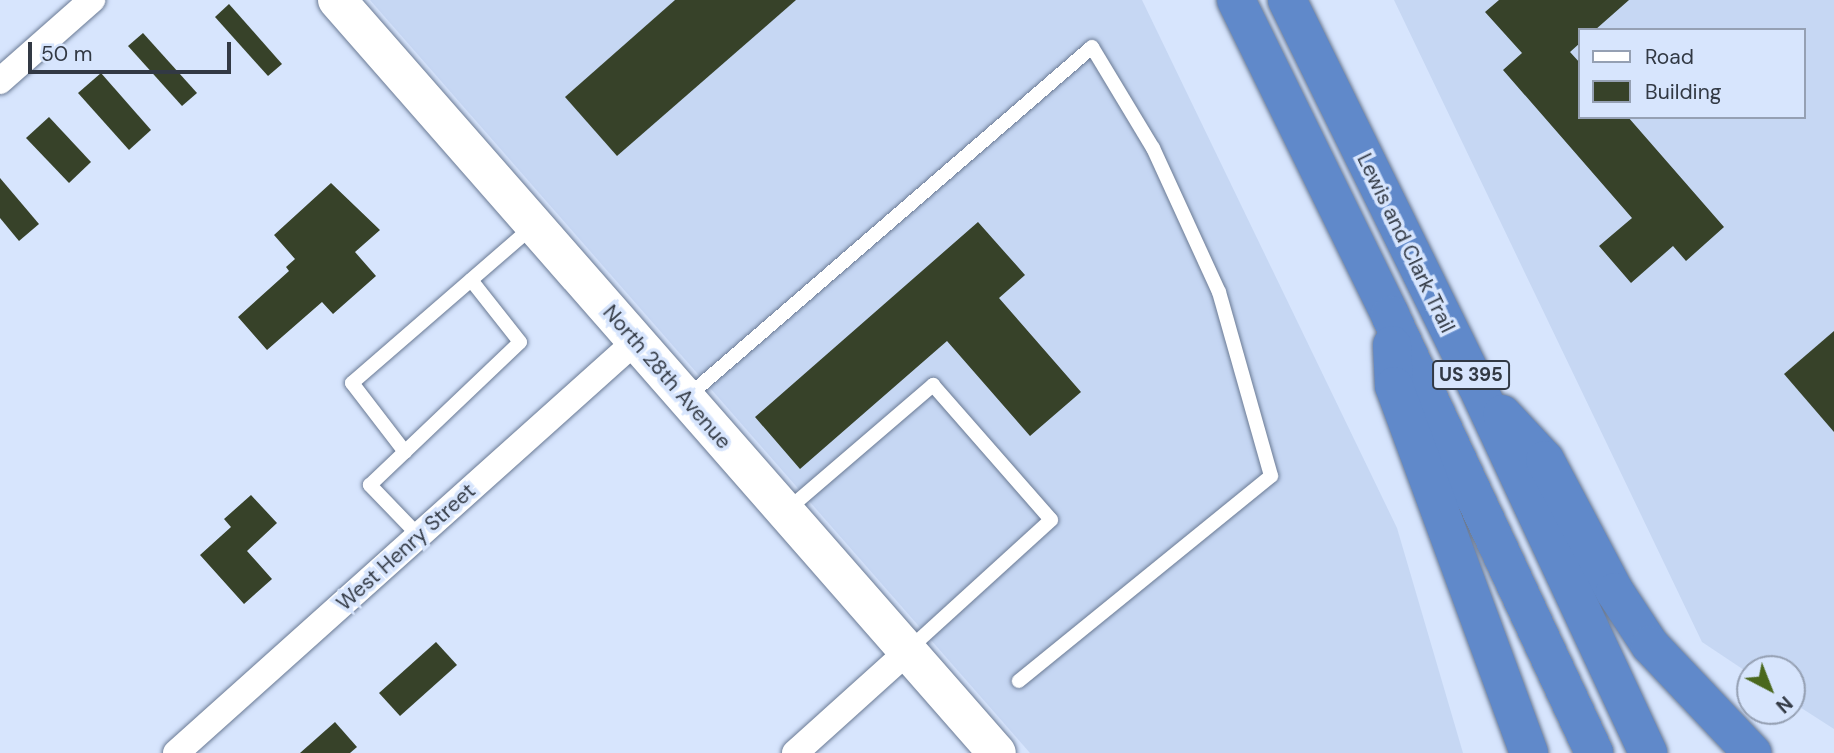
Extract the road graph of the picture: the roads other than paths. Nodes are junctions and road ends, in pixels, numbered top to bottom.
1 (92, 0) edge
2 (337, 0) edge
3 (1236, 0) edge
4 (1287, 0) edge
5 (0, 81) edge
6 (534, 225) junction
7 (471, 280) junction
8 (1390, 315) junction
9 (636, 341) junction
10 (1476, 386) junction
11 (686, 398) junction
12 (405, 452) junction
13 (785, 512) junction
14 (419, 536) junction
15 (907, 652) junction
16 (1019, 681) dead end
17 (176, 753) edge
18 (794, 753) edge
19 (996, 753) edge
20 (1528, 753) edge
21 (1594, 753) edge
22 (1648, 753) edge
23 (1752, 753) edge

1 - 5 street
2 - 6 street, North 28th Avenue
3 - 8 highway, US 395
4 - 10 highway, Lewis and Clark Trail / US 395
6 - 7 lane
6 - 9 street, North 28th Avenue
7 - 12 lane
7 - 12 lane
8 - 20 highway
8 - 21 highway, US 395
9 - 11 street, North 28th Avenue
9 - 14 street, West Henry Street
10 - 22 highway, Lewis and Clark Trail / US 395
10 - 23 highway
11 - 13 street, North 28th Avenue
11 - 16 lane
12 - 14 lane
13 - 15 street, North 28th Avenue
13 - 15 lane
14 - 17 street, West Henry Street
15 - 18 street
15 - 19 street, North 28th Avenue

